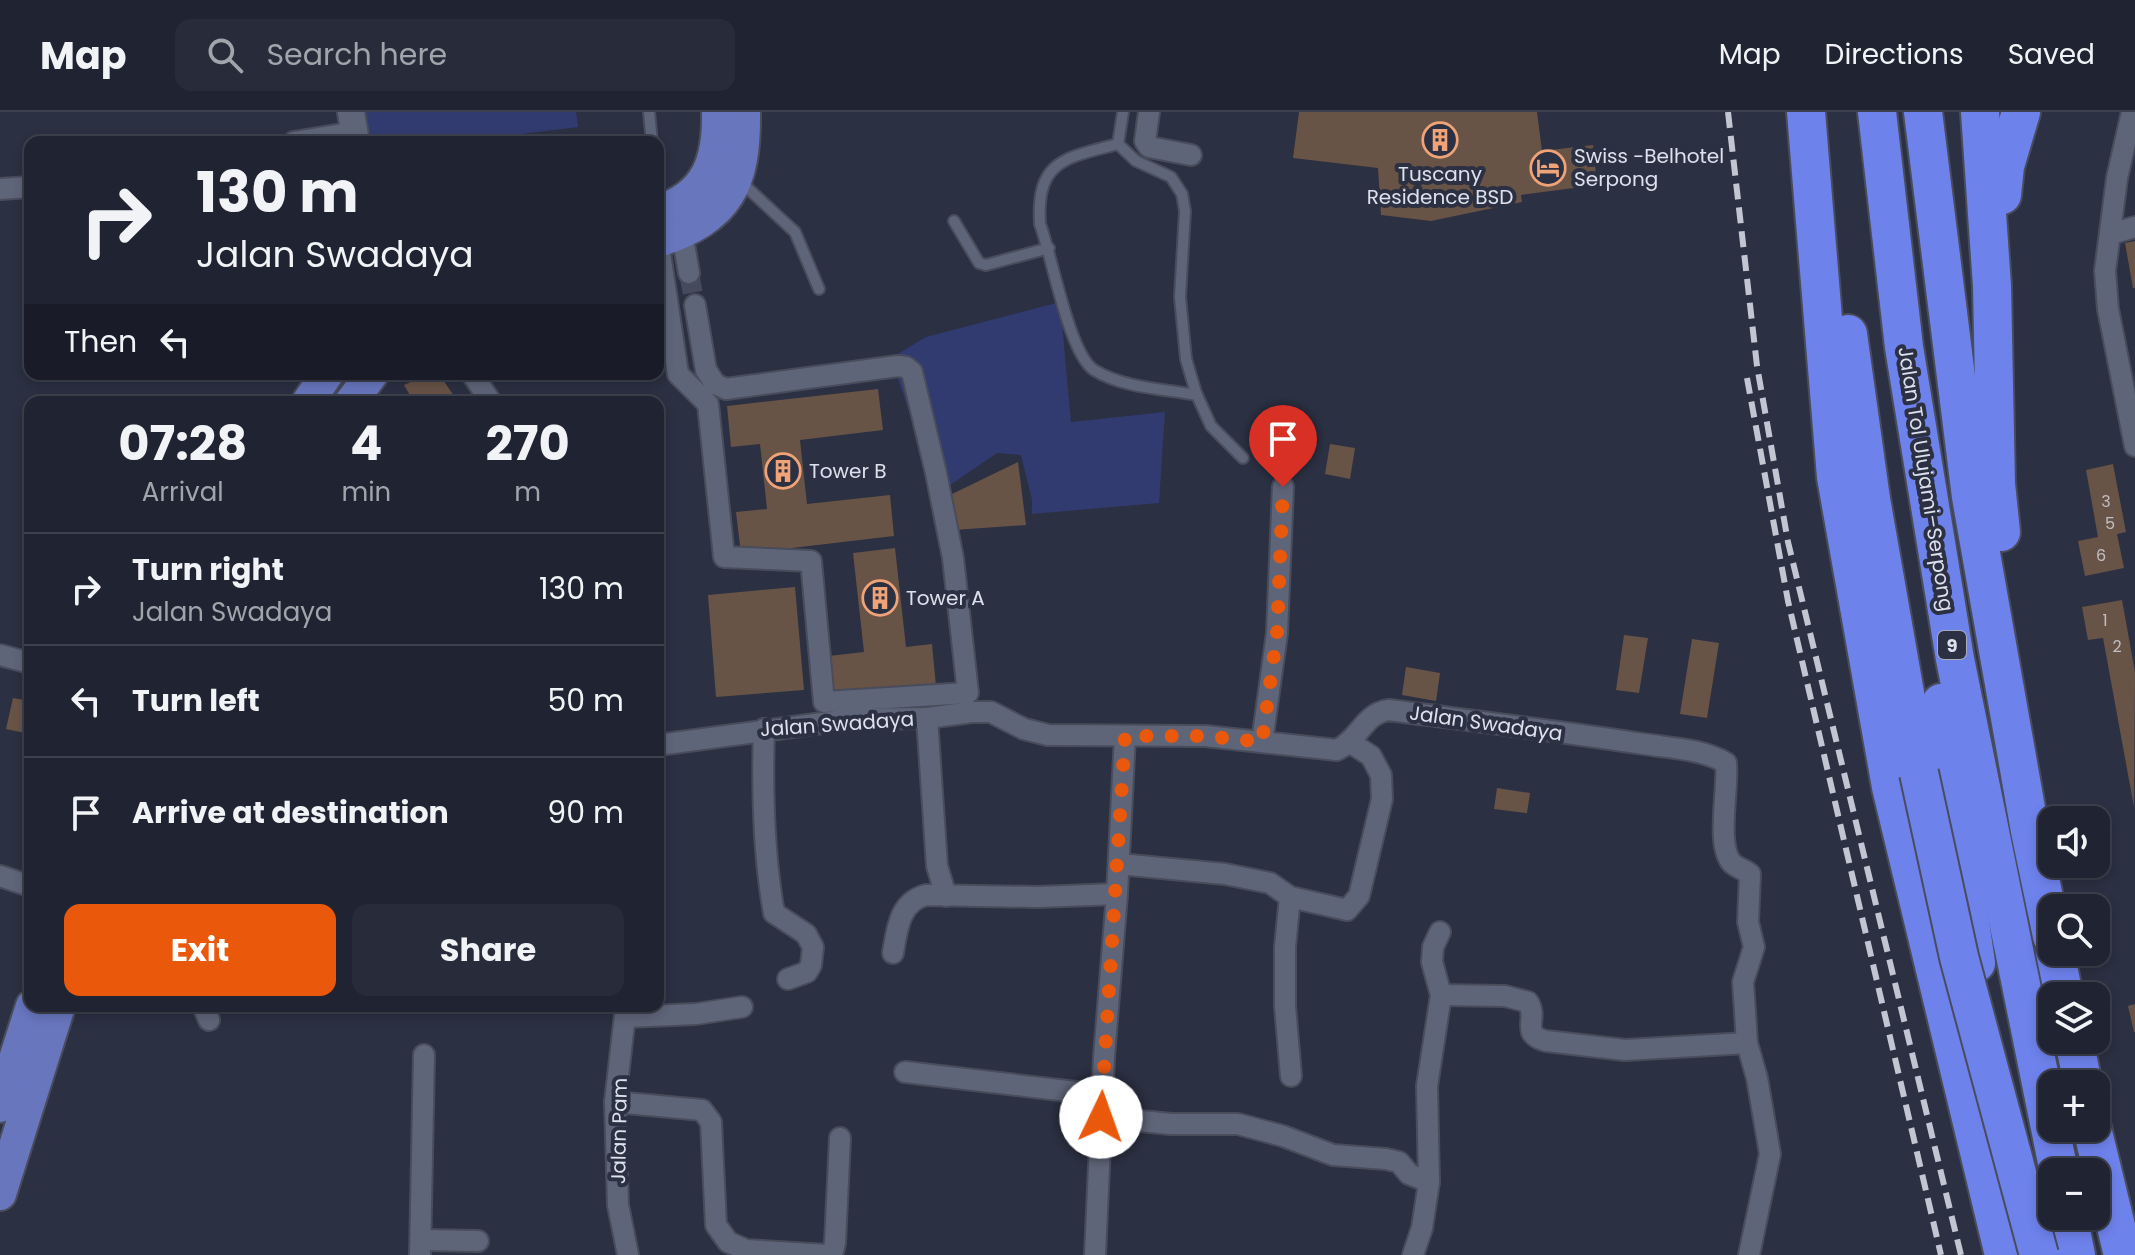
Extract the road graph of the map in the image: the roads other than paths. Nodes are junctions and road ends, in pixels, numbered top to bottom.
1 (649, 112) edge
2 (718, 112) edge
3 (744, 112) edge
4 (1123, 112) edge
5 (1149, 112) edge
6 (1808, 112) edge
7 (1877, 112) edge
8 (1923, 112) edge
9 (1980, 112) edge
10 (2021, 112) edge
11 (2132, 112) edge
12 (354, 129) edge
13 (322, 136) edge
14 (651, 136) edge
15 (1118, 144) junction
16 (1191, 155) dead end
17 (736, 178) junction
18 (2126, 180) edge
19 (24, 187) edge
20 (0, 189) edge
21 (664, 219) edge
22 (664, 220) edge
23 (954, 221) dead end
24 (664, 222) edge
25 (2135, 227) edge
26 (664, 230) edge
27 (2110, 234) junction
28 (1049, 248) junction
29 (689, 273) tunnel mouth
30 (1992, 286) junction
31 (819, 289) dead end
32 (695, 305) tunnel mouth
33 (1904, 347) junction
34 (1197, 395) junction
35 (2135, 446) edge
36 (1243, 458) dead end
37 (1283, 487) dead end
38 (0, 655) edge
39 (24, 661) edge
40 (927, 718) junction
41 (764, 729) junction
42 (1125, 736) junction
43 (1262, 742) junction
44 (1351, 743) junction
45 (664, 744) edge
46 (2030, 831) junction
47 (1119, 864) junction
48 (0, 876) edge
49 (24, 884) edge
50 (1117, 894) junction
51 (2043, 894) edge
52 (946, 896) junction
53 (1290, 897) junction
54 (1440, 932) dead end
55 (893, 953) dead end
56 (788, 979) dead end
57 (1441, 995) junction
58 (742, 1007) dead end
59 (28, 1012) edge
60 (57, 1012) edge
61 (626, 1012) edge
62 (649, 1012) edge
63 (11, 1036) edge
64 (1747, 1043) junction
65 (424, 1055) dead end
66 (905, 1072) dead end
67 (1291, 1076) dead end
68 (1102, 1095) junction
69 (615, 1102) junction
70 (0, 1106) edge
71 (1101, 1117) junction
72 (840, 1138) dead end
73 (2095, 1142) edge
74 (2056, 1158) edge
75 (1429, 1182) junction
76 (0, 1194) edge
77 (2071, 1230) edge
78 (478, 1241) dead end
79 (420, 1248) edge
80 (628, 1255) edge
81 (830, 1255) edge
82 (1095, 1255) edge
83 (1413, 1255) edge
84 (1749, 1255) edge
85 (2004, 1255) edge
86 (2018, 1255) edge
87 (2039, 1255) edge
88 (2076, 1255) edge
89 (2123, 1255) edge

1 - 14 lane
2 - 21 main road
3 - 17 main road
4 - 15 lane
5 - 16 street
6 - 85 highway
6 - 87 highway, bridge
7 - 33 highway, Jalan Tol Ulujami–Serpong / 9
8 - 46 highway, Jalan Tol Ulujami–Serpong / 9
9 - 30 highway
10 - 30 highway
11 - 18 street
12 - 13 street
15 - 28 lane
15 - 34 lane
17 - 22 main road
17 - 31 lane
18 - 27 street
19 - 20 street
23 - 28 lane
24 - 29 street
25 - 27 street
26 - 32 street
27 - 35 street
28 - 34 lane
30 - 46 highway
33 - 74 highway, Jalan Tol Ulujami–Serpong / 9
33 - 86 highway
34 - 36 lane
37 - 43 street
38 - 39 street
40 - 41 street, Jalan Swadaya
40 - 42 street, Jalan Swadaya
40 - 52 street
41 - 45 street, Jalan Swadaya
41 - 56 street
42 - 43 street, Jalan Swadaya
42 - 47 street
43 - 44 street, Jalan Swadaya
44 - 53 street
44 - 64 street, Jalan Swadaya
46 - 51 highway, Jalan Tol Ulujami–Serpong / 9
47 - 50 street
47 - 53 street
48 - 49 street
50 - 52 street
50 - 68 street
52 - 55 street
53 - 67 street
54 - 57 street
57 - 64 street
57 - 75 street
58 - 62 street
59 - 63 main road
60 - 76 main road
61 - 69 street, Jalan Pam
63 - 70 main road
64 - 84 street, Jalan Swadaya
65 - 79 street
66 - 68 street
68 - 71 street
69 - 80 street, Jalan Pam
69 - 81 street
71 - 75 street
71 - 82 street
72 - 81 street
73 - 89 highway
75 - 83 street
77 - 88 highway
78 - 79 street

